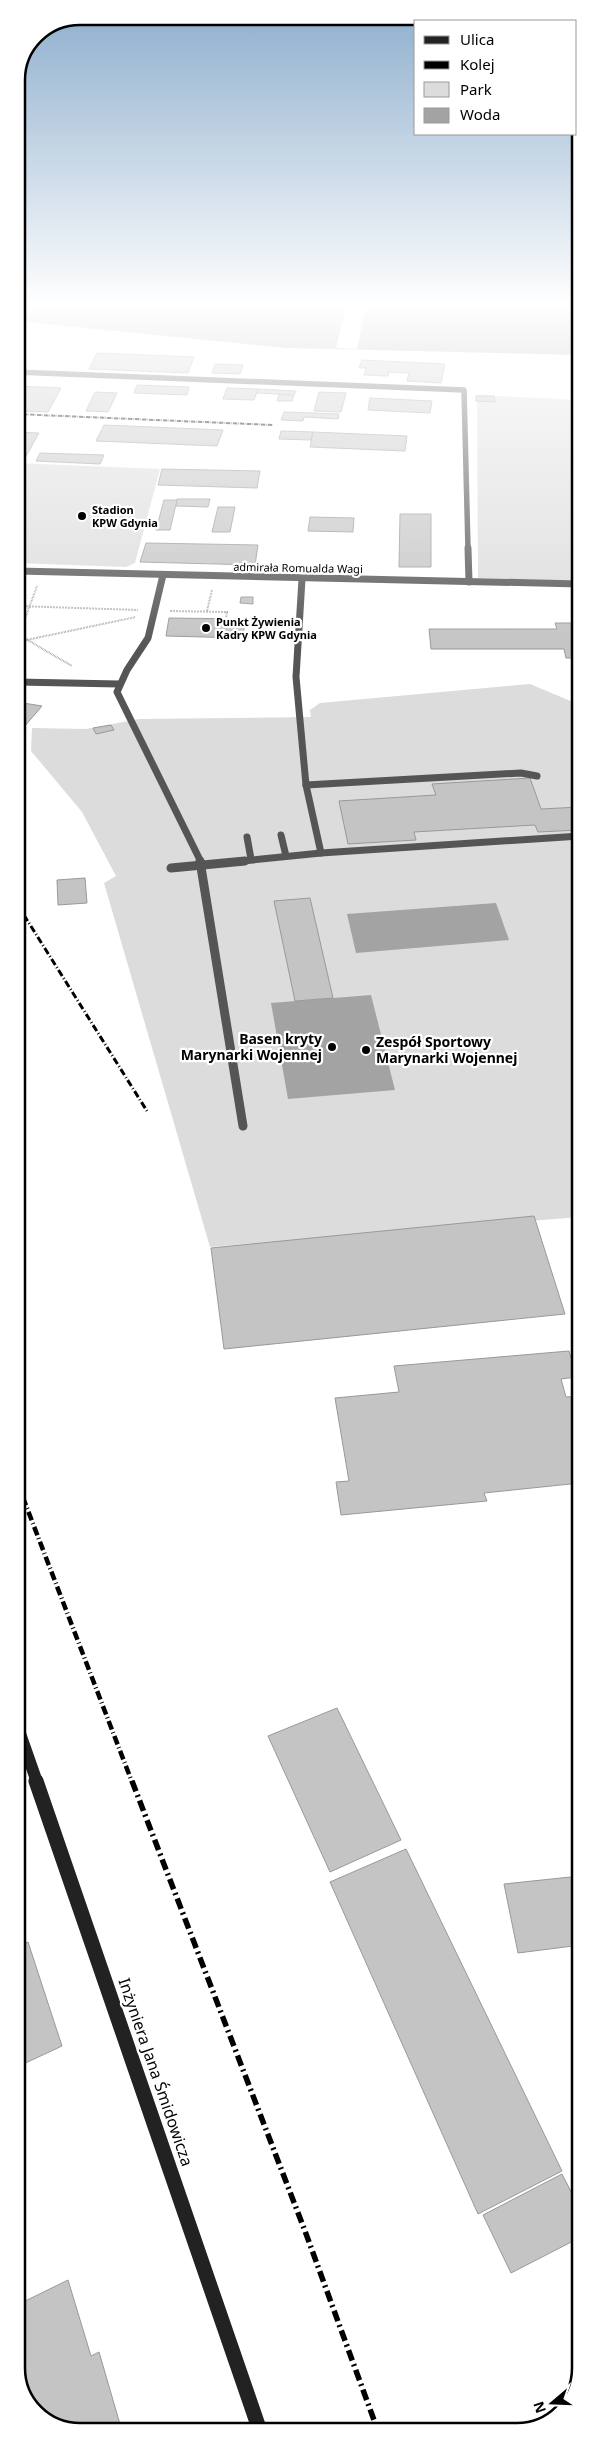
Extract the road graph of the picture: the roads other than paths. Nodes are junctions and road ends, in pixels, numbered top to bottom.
1 (465, 420) edge
2 (25, 571) edge
3 (163, 575) junction
4 (302, 579) junction
5 (469, 582) junction
6 (572, 584) edge
7 (25, 682) edge
8 (119, 684) junction
9 (537, 776) dead end
10 (306, 785) junction
11 (281, 835) dead end
12 (572, 837) edge
13 (247, 838) dead end
14 (321, 853) junction
15 (286, 856) junction
16 (252, 860) junction
17 (202, 864) junction
18 (171, 868) dead end
19 (243, 1126) dead end
20 (25, 1748) edge
21 (257, 2423) edge

1 - 5 street
2 - 3 street, admirała Romualda Wagi
3 - 4 street, admirała Romualda Wagi
3 - 8 street
4 - 5 street, admirała Romualda Wagi
4 - 10 street
5 - 6 street, admirała Romualda Wagi
7 - 8 street
8 - 17 street
9 - 10 street
10 - 14 street
11 - 15 street
12 - 14 street
13 - 16 street
14 - 15 street
15 - 16 street
16 - 17 street
17 - 18 street
17 - 19 street
20 - 21 street, Inżyniera Jana Śmidowicza

